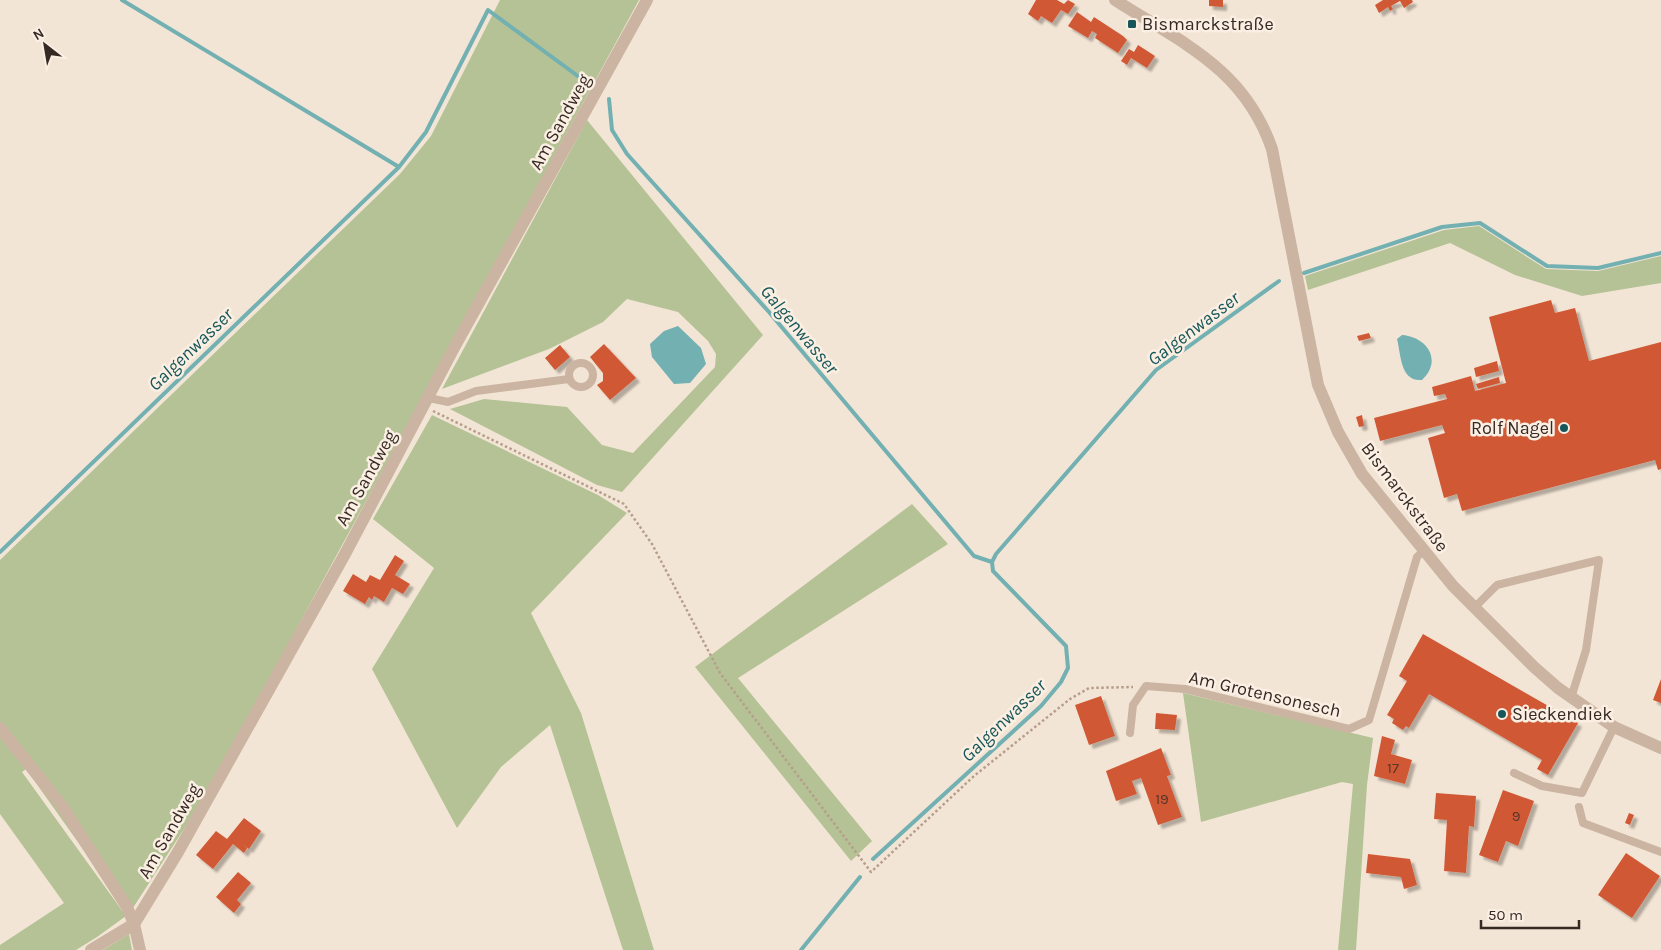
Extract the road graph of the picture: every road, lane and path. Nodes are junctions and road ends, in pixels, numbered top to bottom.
1 (647, 0) edge
2 (1116, 0) edge
3 (569, 379) dead end
4 (427, 403) junction
5 (1423, 551) junction
6 (1474, 608) junction
7 (1146, 686) junction
8 (1571, 698) junction
9 (1614, 727) junction
10 (0, 728) edge
11 (1130, 733) dead end
12 (1661, 748) edge
13 (1514, 773) dead end
14 (1579, 807) dead end
15 (1661, 852) edge
16 (134, 924) junction
17 (91, 950) edge
18 (140, 950) edge

1 - 4 street, Am Sandweg
2 - 5 street, Bismarckstraße
3 - 4 lane
4 - 7 path
4 - 16 street, Am Sandweg
5 - 6 street, Bismarckstraße
5 - 7 lane, Am Grotensonesch
6 - 8 street, Bismarckstraße
6 - 8 lane
7 - 11 lane
8 - 9 street, Bismarckstraße
9 - 12 street, Bismarckstraße
9 - 13 lane
10 - 16 street
14 - 15 lane
16 - 17 street, Am Sandweg
16 - 18 street

